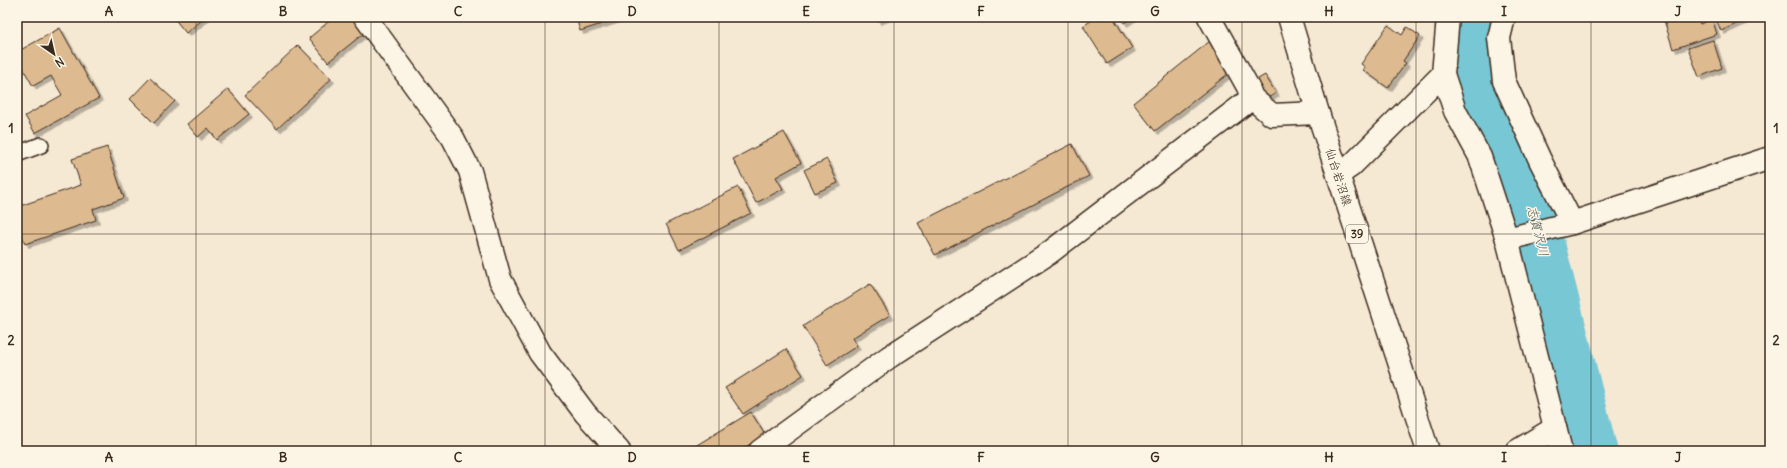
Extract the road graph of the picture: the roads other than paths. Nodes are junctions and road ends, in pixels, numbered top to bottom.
1 (365, 17) edge
2 (1209, 17) edge
3 (1289, 17) edge
4 (1448, 17) edge
5 (1504, 17) edge
6 (1443, 74) junction
7 (1246, 85) junction
8 (1318, 112) junction
9 (41, 145) dead end
10 (17, 154) edge
11 (1770, 158) edge
12 (1338, 175) junction
13 (1566, 225) junction
14 (1513, 238) junction
15 (1555, 428) junction
16 (619, 451) edge
17 (760, 451) edge
18 (1428, 451) edge
19 (1517, 451) edge
20 (1561, 451) edge

1 - 16 street
2 - 7 street
3 - 8 street, 仙台岩沼線 / 39
4 - 6 street
5 - 13 street
6 - 12 street
6 - 14 street
7 - 8 street
7 - 17 street
8 - 12 street, 仙台岩沼線 / 39
9 - 10 lane
11 - 13 street
12 - 18 street, 仙台岩沼線 / 39
13 - 14 street
14 - 15 street
15 - 19 street
15 - 20 street

